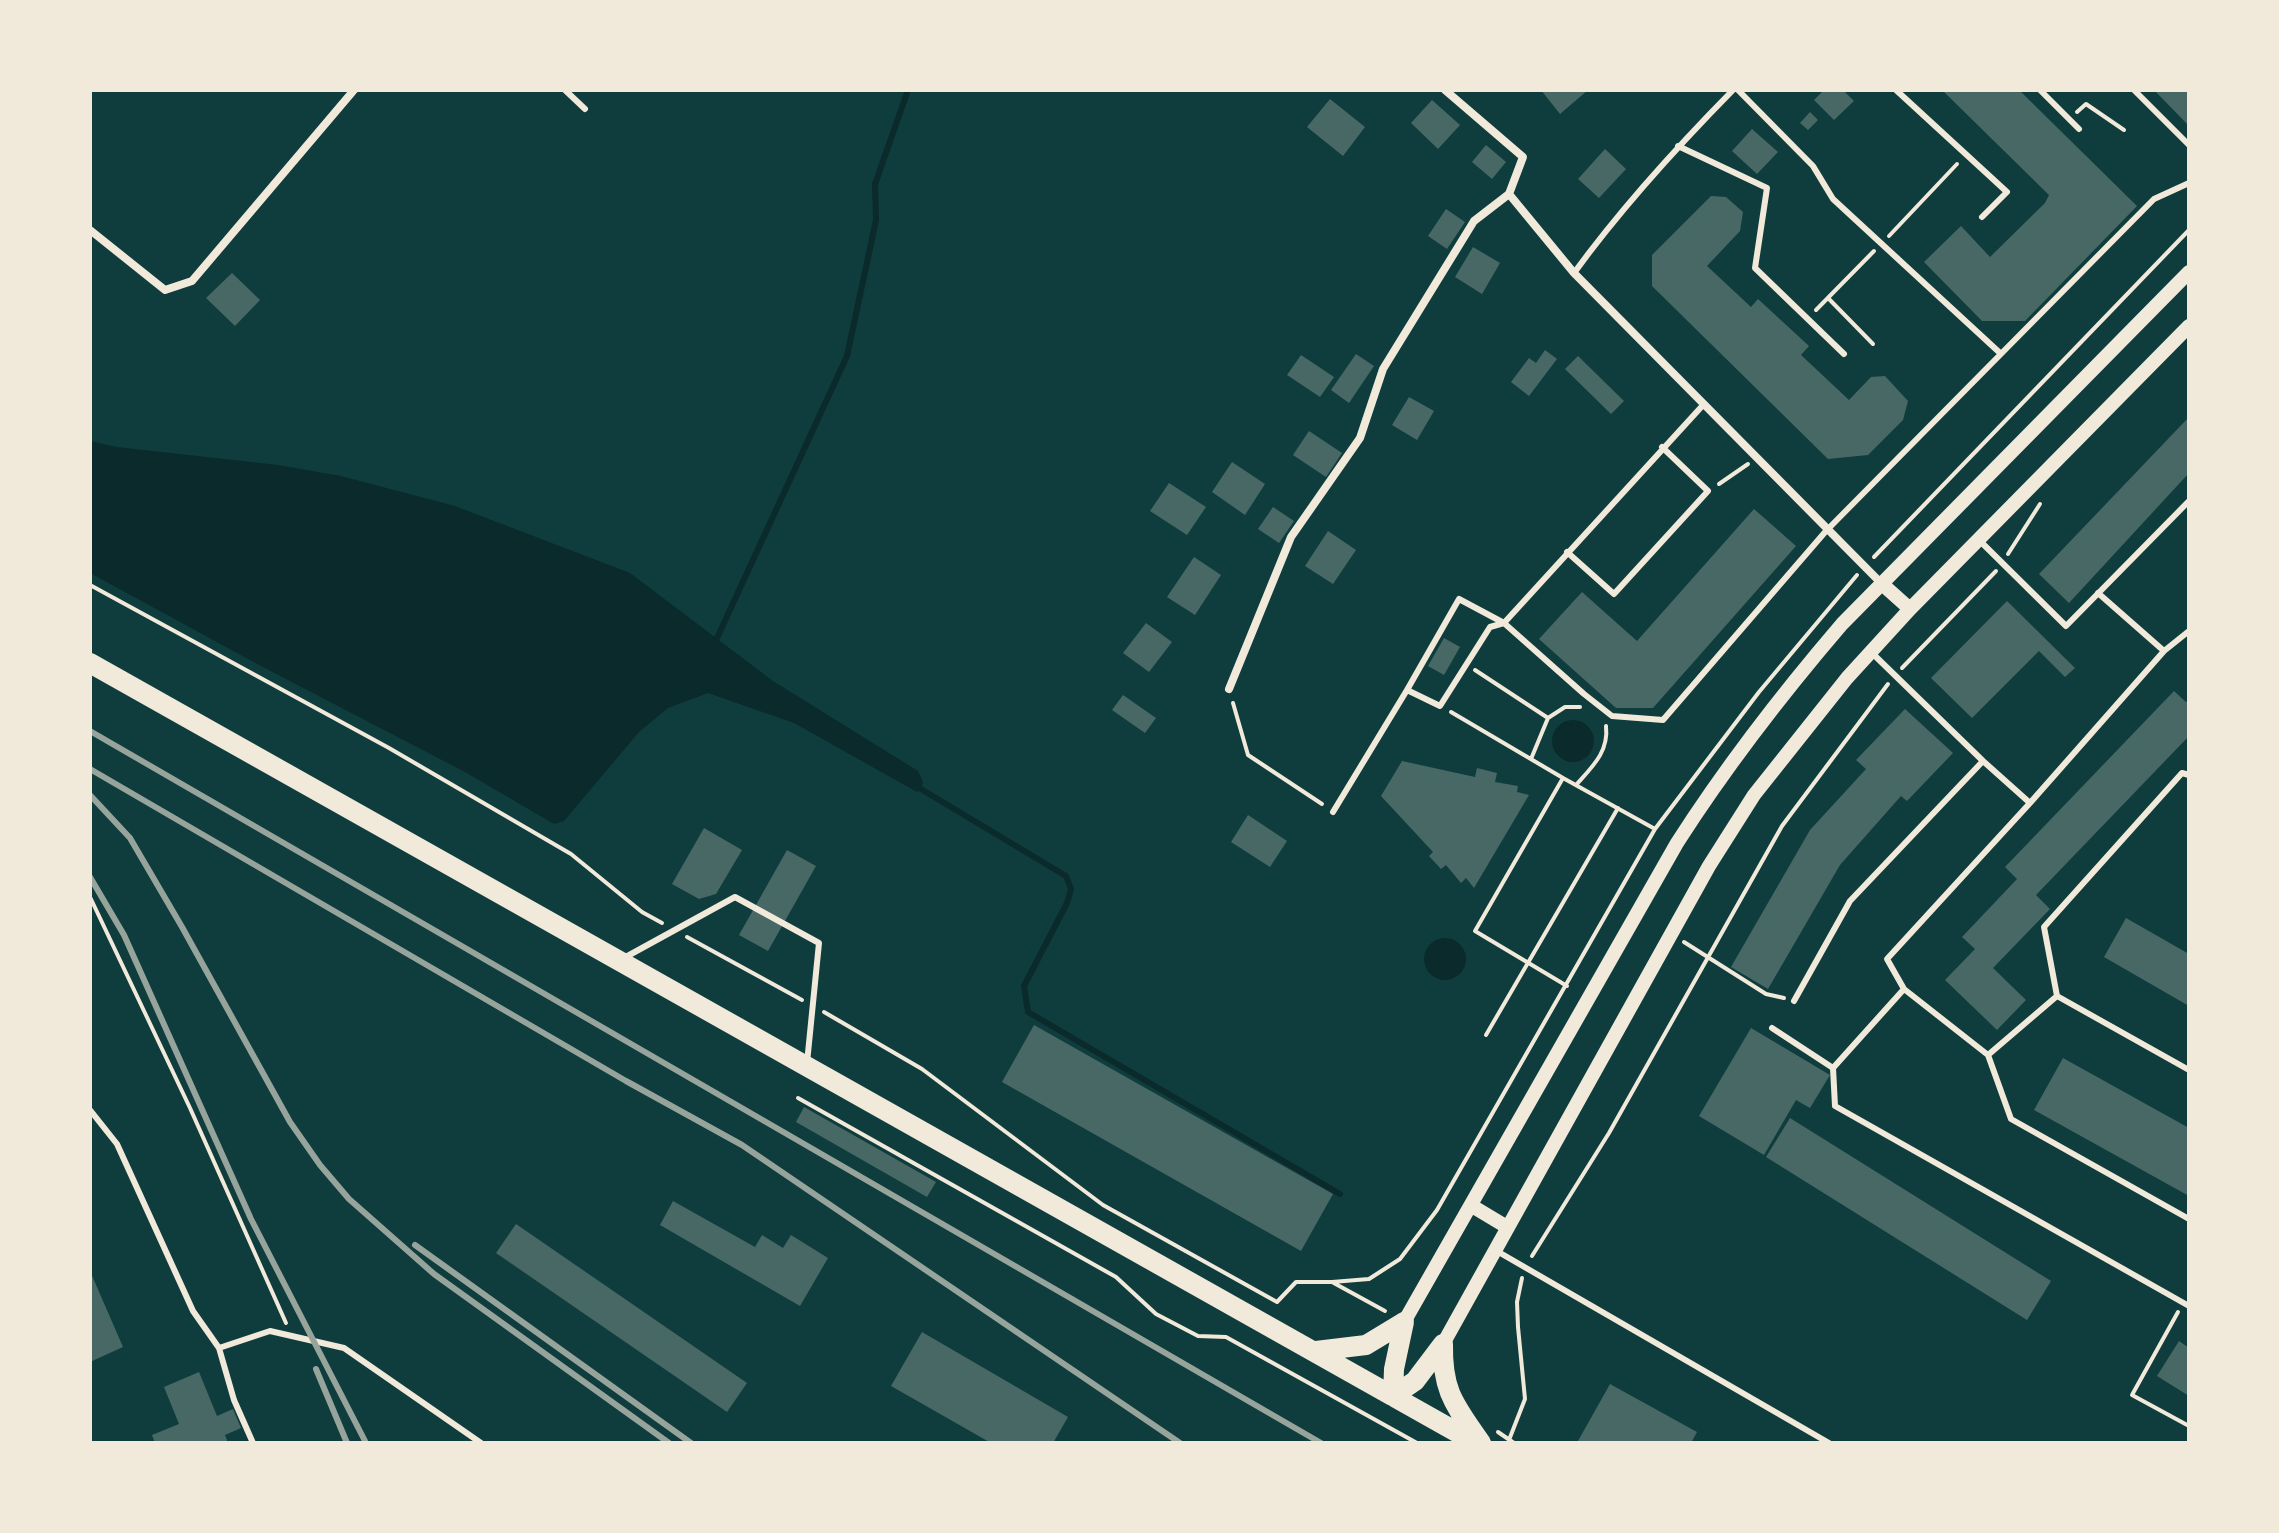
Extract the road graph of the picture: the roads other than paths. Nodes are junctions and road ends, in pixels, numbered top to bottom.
1 (354, 90) edge
2 (565, 90) edge
3 (1445, 90) edge
4 (1736, 90) edge
5 (1896, 90) edge
6 (2040, 90) edge
7 (2134, 90) edge
8 (585, 109) dead end
9 (2079, 129) dead end
10 (2189, 145) edge
11 (1678, 146) junction
12 (2189, 183) edge
13 (1509, 194) junction
14 (1982, 217) dead end
15 (90, 230) edge
16 (2189, 272) edge
17 (1574, 273) junction
18 (2189, 326) edge
19 (2000, 353) junction
20 (1844, 354) dead end
21 (1704, 404) junction
22 (1662, 447) junction
23 (2189, 501) edge
24 (1826, 531) junction
25 (1978, 539) junction
26 (1567, 552) junction
27 (1881, 583) junction
28 (2098, 593) junction
29 (1910, 609) junction
30 (1504, 623) junction
31 (2189, 631) edge
32 (2164, 651) junction
33 (1871, 652) junction
34 (90, 663) edge
35 (1229, 689) road end
36 (1407, 690) junction
37 (1983, 761) junction
38 (2189, 775) edge
39 (2030, 803) junction
40 (1333, 812) road end
41 (618, 961) junction
42 (1904, 989) junction
43 (2057, 996) junction
44 (1794, 1001) road end
45 (1772, 1028) dead end
46 (1988, 1055) junction
47 (807, 1067) junction
48 (1833, 1068) junction
49 (2189, 1070) edge
50 (90, 1110) edge
51 (1472, 1206) junction
52 (2189, 1219) edge
53 (1507, 1227) junction
54 (1495, 1250) junction
55 (2186, 1305) edge
56 (1404, 1322) junction
57 (1443, 1344) junction
58 (219, 1348) junction
59 (1316, 1351) junction
60 (1393, 1396) junction
61 (253, 1443) edge
62 (481, 1443) edge
63 (1479, 1443) edge
64 (1829, 1443) edge

1 - 15 street
2 - 8 lane
3 - 13 street
4 - 11 lane
4 - 19 lane
5 - 14 lane
6 - 9 lane
7 - 10 lane
11 - 17 lane
11 - 20 lane
12 - 19 lane
13 - 17 street
13 - 35 street
16 - 27 street
17 - 21 street
18 - 25 street
19 - 24 lane
21 - 22 lane
21 - 24 street
22 - 26 lane
22 - 26 lane
23 - 28 lane
24 - 27 street
24 - 30 lane
25 - 28 lane
25 - 29 street
26 - 30 lane
27 - 29 street
27 - 51 street
28 - 32 lane
29 - 33 street
30 - 36 lane
30 - 36 lane
31 - 32 lane
32 - 39 lane
33 - 37 lane
33 - 53 street
34 - 41 main road
36 - 40 lane
37 - 39 lane
37 - 44 lane
38 - 43 lane
39 - 42 lane
41 - 47 main road
41 - 47 lane
42 - 46 lane
42 - 48 lane
43 - 46 lane
43 - 49 lane
45 - 48 lane
46 - 52 lane
47 - 59 main road
48 - 55 lane
50 - 58 lane
51 - 53 street
51 - 56 street
53 - 54 street
54 - 57 street
54 - 64 lane
56 - 59 main road
56 - 60 main road
57 - 60 main road
57 - 63 main road
58 - 61 lane
58 - 62 lane
59 - 60 main road
60 - 63 main road

